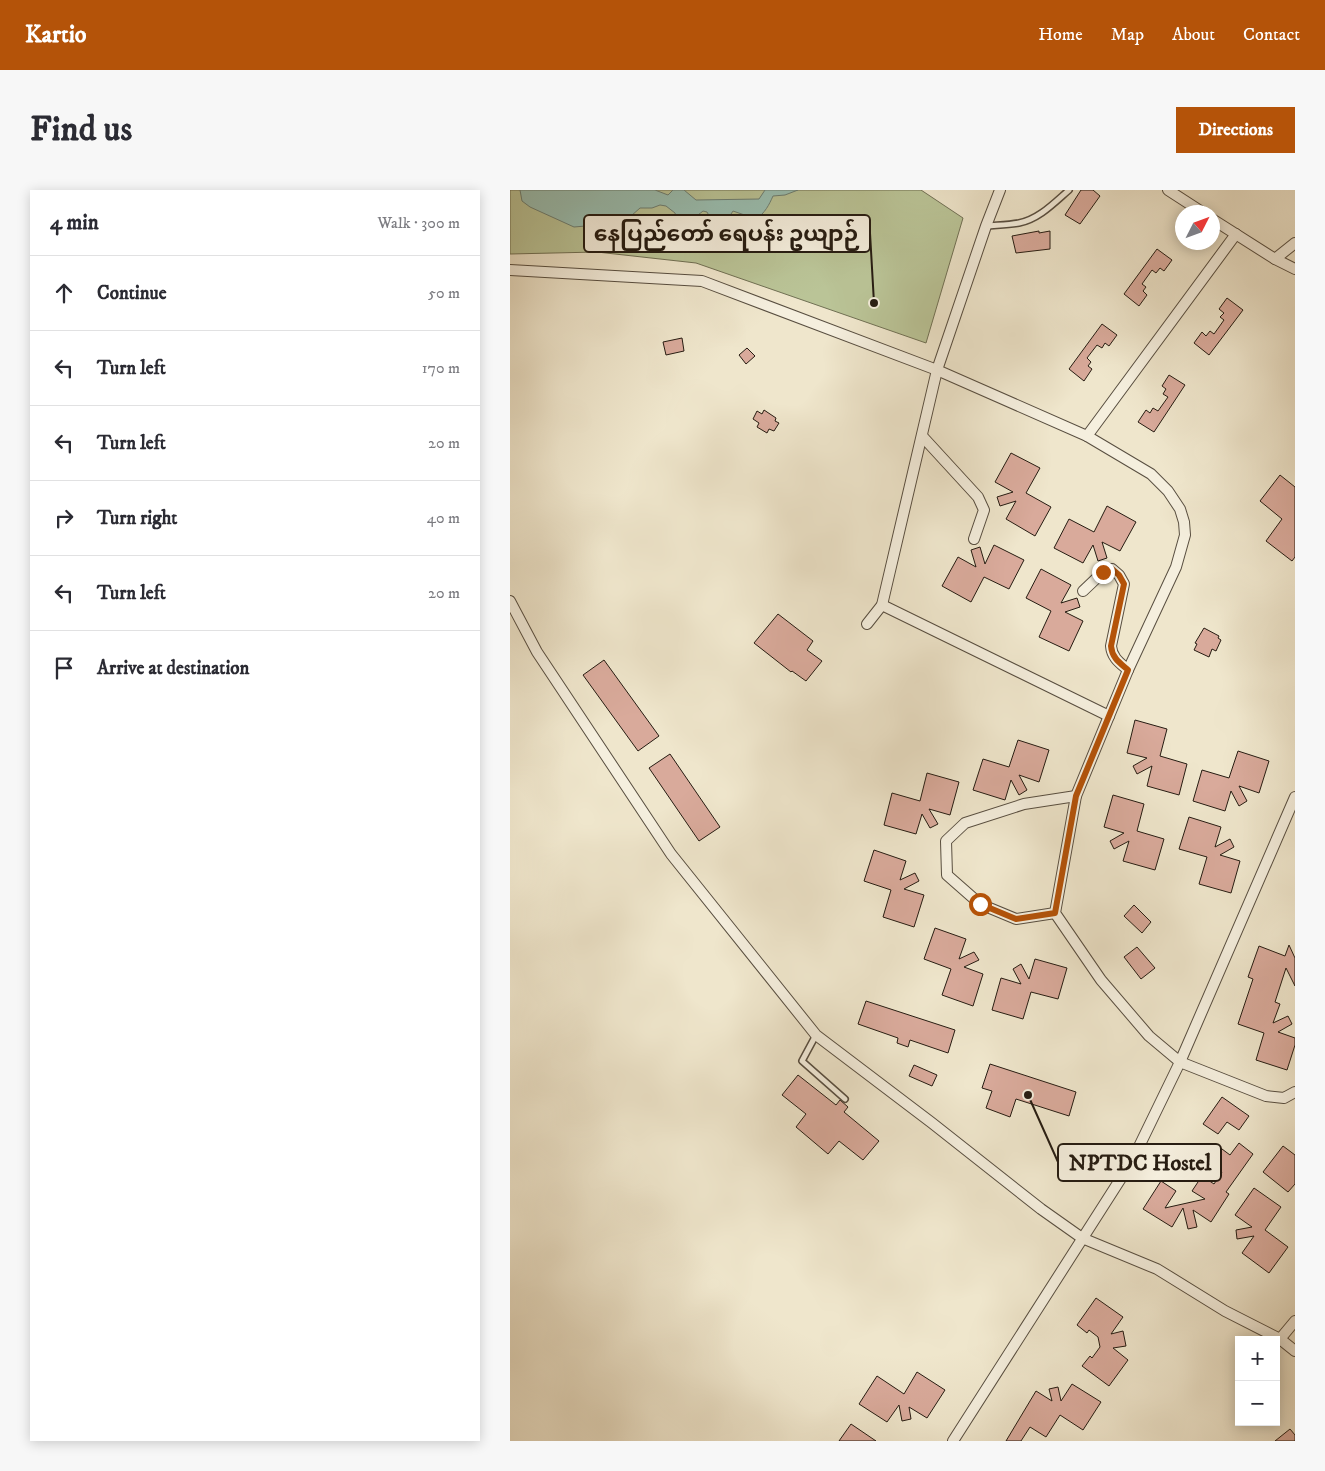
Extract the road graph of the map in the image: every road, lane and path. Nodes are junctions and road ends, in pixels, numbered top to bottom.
1 (1069, 190) edge
2 (1168, 190) edge
3 (998, 192) edge
4 (1180, 194) edge
5 (1193, 205) edge
6 (1220, 224) edge
7 (986, 226) junction
8 (1236, 234) junction
9 (1295, 243) edge
10 (1275, 259) junction
11 (1295, 269) edge
12 (510, 270) edge
13 (937, 370) junction
14 (922, 436) junction
15 (1086, 436) junction
16 (974, 539) dead end
17 (1083, 591) dead end
18 (510, 601) edge
19 (882, 605) junction
20 (867, 624) dead end
21 (1128, 670) junction
22 (1109, 716) junction
23 (1076, 796) junction
24 (1295, 797) edge
25 (1055, 913) junction
26 (816, 1034) junction
27 (1180, 1062) junction
28 (1295, 1092) edge
29 (845, 1099) dead end
30 (1082, 1238) junction
31 (1295, 1321) edge
32 (1276, 1336) edge
33 (1280, 1338) joint
34 (1295, 1351) edge
35 (953, 1441) edge

1 - 7 lane
2 - 4 street
3 - 7 street
4 - 5 street
6 - 8 street
7 - 13 street
8 - 10 street
8 - 15 street
9 - 10 street
10 - 11 street
12 - 13 street
13 - 14 street
13 - 15 street
14 - 16 street
14 - 19 street
15 - 21 street
17 - 21 street
18 - 26 street
19 - 20 street
19 - 22 street
21 - 22 street
22 - 23 street
23 - 25 street
23 - 25 street
24 - 27 street
25 - 27 street
26 - 29 lane
26 - 30 street
27 - 28 street
27 - 30 street
30 - 32 street
30 - 35 street
31 - 33 street
33 - 34 street

